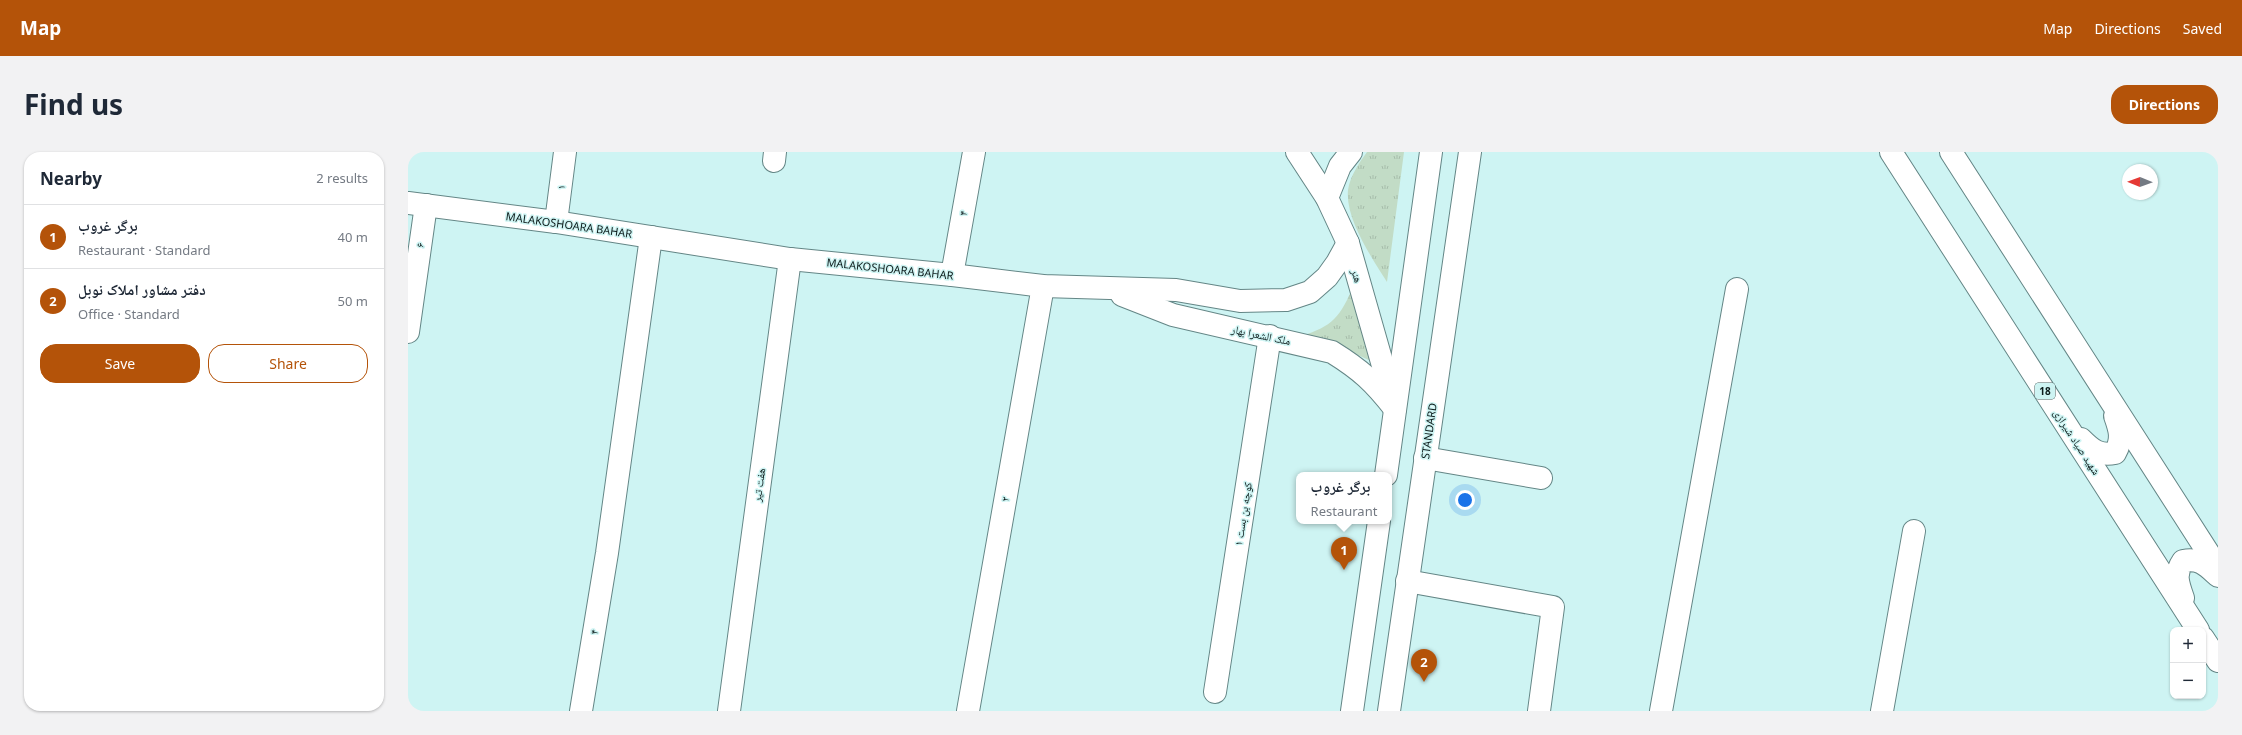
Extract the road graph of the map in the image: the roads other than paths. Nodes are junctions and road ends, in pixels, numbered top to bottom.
1 (565, 152) edge
2 (974, 152) edge
3 (1297, 152) edge
4 (1351, 152) edge
5 (1431, 152) edge
6 (1470, 152) edge
7 (1892, 152) edge
8 (1951, 152) edge
9 (1327, 198) junction
10 (417, 204) edge
11 (556, 222) junction
12 (651, 237) junction
13 (1348, 243) junction
14 (790, 259) junction
15 (952, 275) junction
16 (1043, 286) junction
17 (1737, 289) dead end
18 (1108, 290) junction
19 (408, 332) edge
20 (1270, 336) junction
21 (2102, 386) junction
22 (1395, 409) junction
23 (2060, 416) junction
24 (1425, 458) junction
25 (1386, 472) edge
26 (1541, 478) dead end
27 (1379, 524) edge
28 (1914, 531) dead end
29 (2218, 568) edge
30 (2218, 576) edge
31 (1407, 581) junction
32 (2196, 627) edge
33 (2197, 627) edge
34 (2206, 643) edge
35 (2218, 661) edge
36 (1215, 692) dead end
37 (580, 711) edge
38 (729, 711) edge
39 (968, 711) edge
40 (1352, 711) edge
41 (1389, 711) edge
42 (1539, 711) edge
43 (1661, 711) edge
44 (1882, 711) edge

1 - 11 main road, ۱
2 - 15 main road, ۴
3 - 9 main road, هنر
4 - 9 main road
5 - 22 main road
6 - 24 main road, STANDARD
7 - 23 main road, شهید صیاد شیرازی / 18
8 - 21 main road
9 - 13 main road, هنر
10 - 11 main road, MALAKOSHOARA BAHAR
10 - 19 main road, ۶
11 - 12 main road, MALAKOSHOARA BAHAR
12 - 14 main road, MALAKOSHOARA BAHAR
12 - 37 main road, ۴
13 - 18 main road, MALAKOSHOARA BAHAR
13 - 22 main road, هنر
14 - 15 main road, MALAKOSHOARA BAHAR
14 - 38 main road, هفت تیر
15 - 16 main road, MALAKOSHOARA BAHAR
16 - 18 main road, MALAKOSHOARA BAHAR
16 - 39 main road, ۲
17 - 43 main road
18 - 20 main road, ملک الشعرا بهار
20 - 22 main road, ملک الشعرا بهار
20 - 36 main road, کوچه بن بست ۱
21 - 23 main road
21 - 29 main road
22 - 25 main road
23 - 32 main road, شهید صیاد شیرازی / 18
24 - 26 main road
24 - 31 main road, STANDARD
27 - 40 main road
28 - 44 main road
30 - 33 main road
31 - 41 main road, STANDARD
31 - 42 main road
34 - 35 main road, شهید صیاد شیرازی / 18

